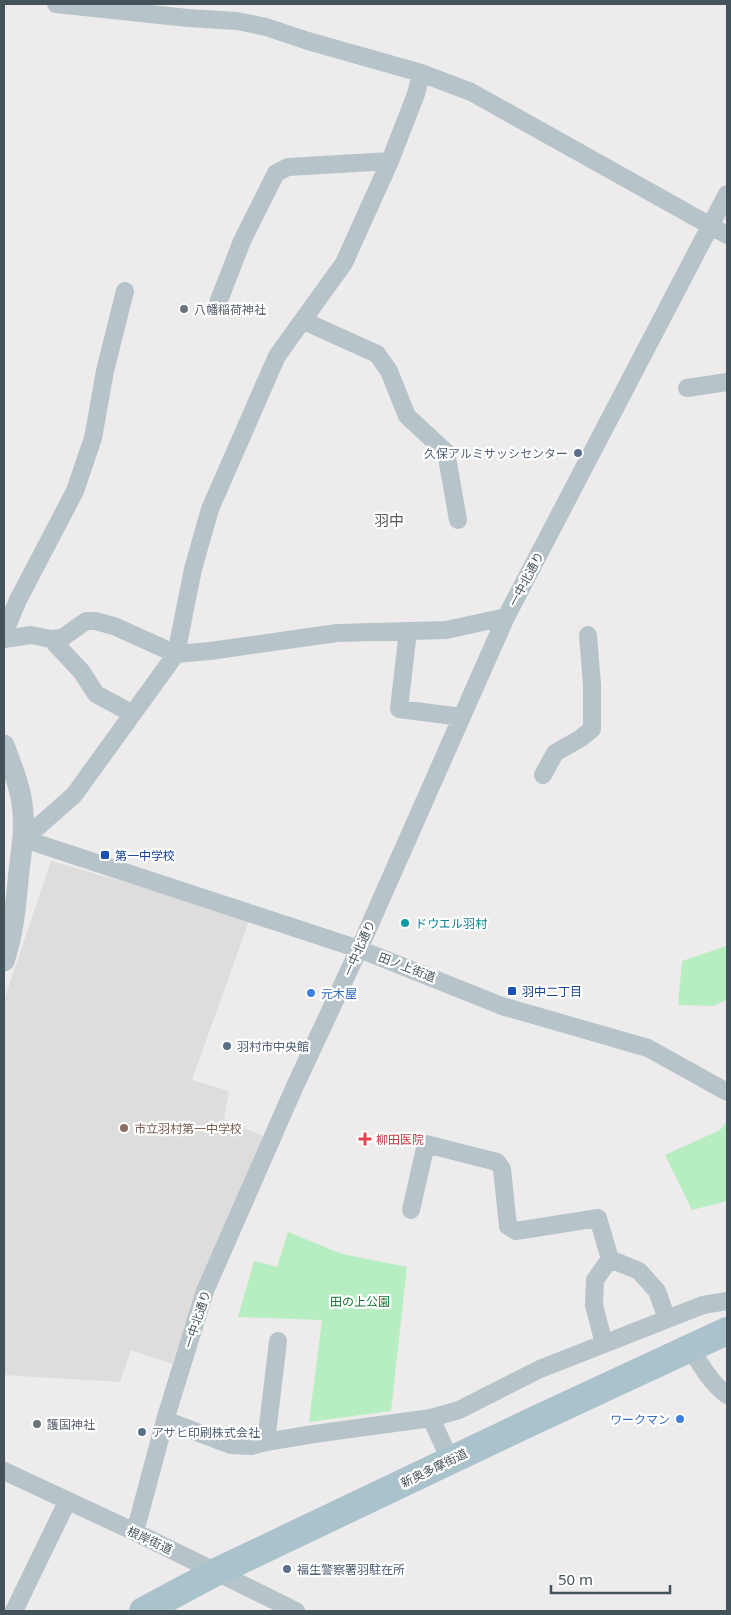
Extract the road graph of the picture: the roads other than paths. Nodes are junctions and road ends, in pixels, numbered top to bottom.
1 (56, 4) edge
2 (189, 11) edge
3 (421, 73) junction
4 (390, 161) junction
5 (727, 194) edge
6 (712, 226) junction
7 (727, 234) edge
8 (125, 291) dead end
9 (218, 303) dead end
10 (304, 320) junction
11 (727, 382) edge
12 (687, 388) dead end
13 (458, 520) dead end
14 (506, 617) junction
15 (408, 631) junction
16 (4, 633) edge
17 (588, 635) dead end
18 (4, 639) edge
19 (51, 639) junction
20 (176, 654) junction
21 (133, 714) junction
22 (462, 717) junction
23 (4, 745) edge
24 (544, 775) dead end
25 (24, 839) junction
26 (359, 949) junction
27 (4, 961) edge
28 (727, 1092) edge
29 (411, 1210) dead end
30 (610, 1259) junction
31 (727, 1301) edge
32 (668, 1320) junction
33 (727, 1331) edge
34 (278, 1341) dead end
35 (604, 1344) junction
36 (692, 1348) junction
37 (727, 1395) edge
38 (432, 1418) junction
39 (166, 1420) junction
40 (266, 1442) junction
41 (450, 1460) junction
42 (4, 1471) edge
43 (67, 1502) junction
44 (135, 1532) junction
45 (216, 1572) junction
46 (14, 1611) edge
47 (143, 1611) edge
48 (296, 1611) edge

1 - 2 street
2 - 3 street
3 - 4 street
3 - 6 street
4 - 9 street
4 - 10 street
5 - 6 street
6 - 7 street
6 - 14 street, 一中北通り
8 - 16 street
10 - 13 street
10 - 20 street
11 - 12 street
14 - 15 street
14 - 22 street, 一中北通り
15 - 20 street
15 - 22 street
17 - 24 street
18 - 19 street
19 - 20 street
19 - 21 street
20 - 21 street
21 - 25 street
22 - 26 street, 一中北通り
23 - 25 street
25 - 26 street, 田ノ上街道
25 - 27 street
26 - 28 street, 田ノ上街道
26 - 39 street, 一中北通り
29 - 30 street
30 - 32 street
30 - 35 street
31 - 32 street
32 - 35 street
33 - 36 main road, 新奥多摩街道
34 - 40 street
35 - 38 street
36 - 37 street
36 - 41 main road, 新奥多摩街道
38 - 40 street
38 - 41 street
39 - 40 street
39 - 44 street, 一中北通り
41 - 45 main road, 新奥多摩街道
42 - 43 street, 根岸街道
43 - 44 street, 根岸街道
43 - 46 street
44 - 45 street, 根岸街道
45 - 47 main road, 新奥多摩街道
45 - 48 street, 根岸街道

